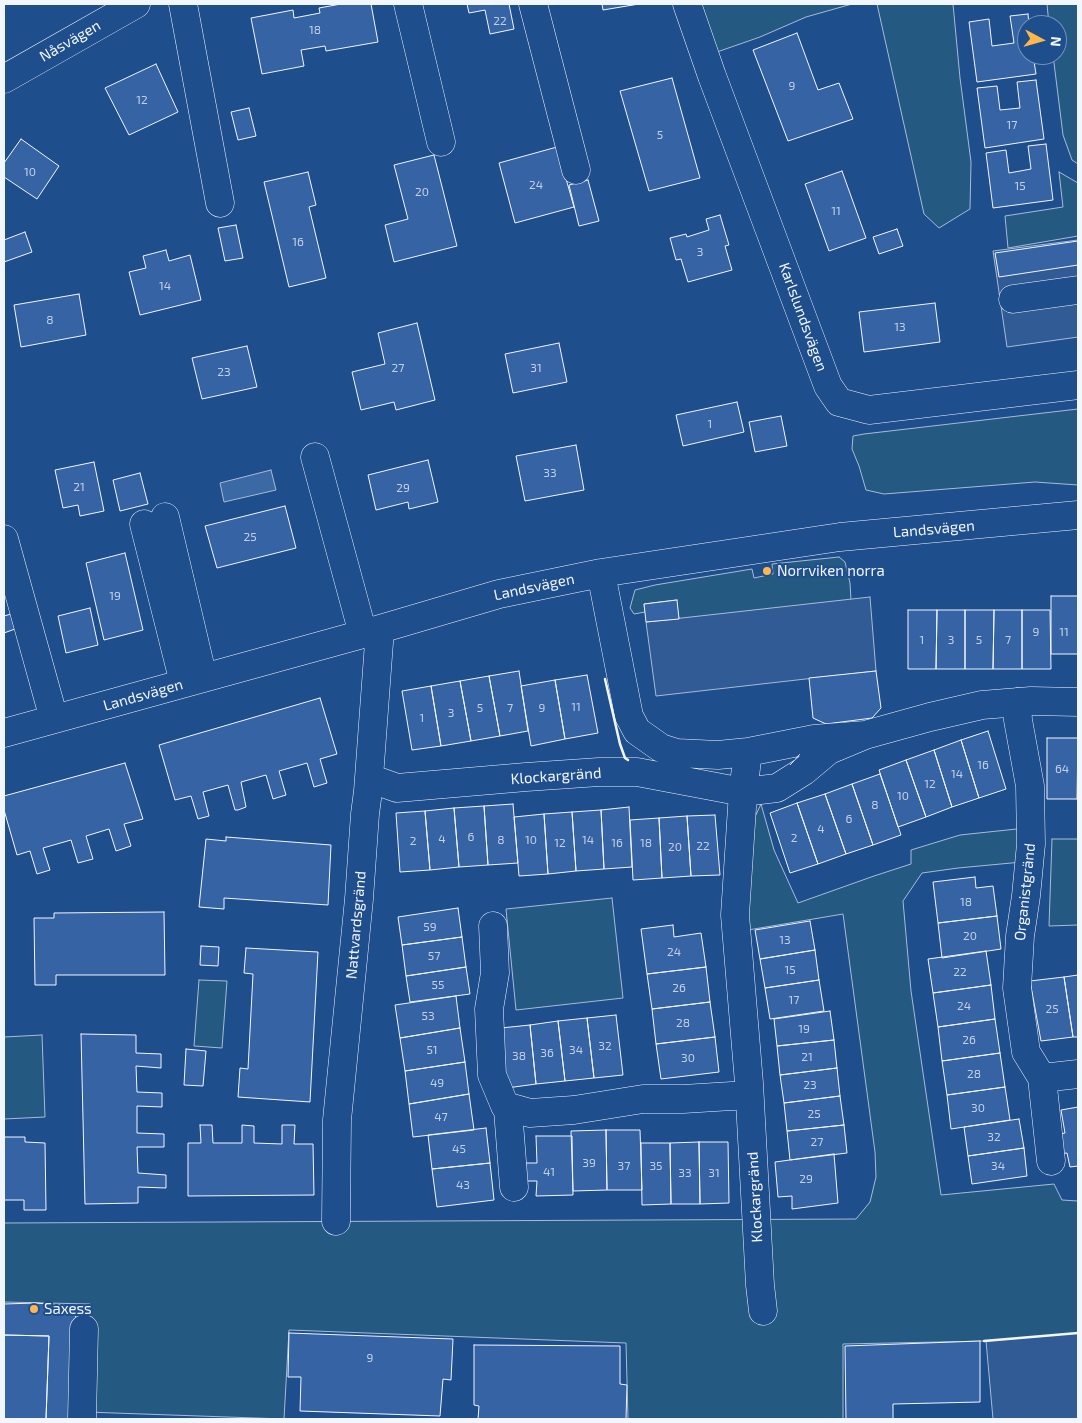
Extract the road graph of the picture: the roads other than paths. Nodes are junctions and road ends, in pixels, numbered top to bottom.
1 (136, 4) edge
2 (183, 4) edge
3 (408, 4) edge
4 (533, 4) edge
5 (687, 4) edge
6 (4, 79) edge
7 (441, 142) dead end
8 (576, 170) dead end
9 (220, 203) dead end
10 (1078, 290) edge
11 (1013, 300) dead end
12 (1078, 385) edge
13 (315, 457) dead end
14 (1078, 515) edge
15 (155, 521) dead end
16 (4, 540) edge
17 (601, 573) junction
18 (372, 631) junction
19 (193, 681) junction
20 (1017, 702) junction
21 (1078, 702) edge
22 (54, 719) junction
23 (4, 733) edge
24 (865, 735) junction
25 (748, 752) junction
26 (369, 778) junction
27 (743, 792) junction
28 (492, 926) dead end
29 (1078, 1074) edge
30 (1042, 1078) junction
31 (749, 1083) junction
32 (505, 1106) junction
33 (1051, 1161) dead end
34 (514, 1187) dead end
35 (336, 1221) dead end
36 (762, 1311) dead end
37 (84, 1329) dead end
38 (82, 1419) edge

1 - 6 street, Nåsvägen
2 - 9 street
3 - 7 street
4 - 8 street
5 - 12 street, Karlslundsvägen
10 - 11 street
13 - 18 street, Nattvardsgränd
14 - 17 street, Landsvägen
15 - 19 street
16 - 22 street
17 - 18 street, Landsvägen
17 - 25 street
18 - 19 street, Landsvägen
18 - 26 street, Nattvardsgränd
19 - 22 street, Landsvägen
20 - 21 street
20 - 24 street
20 - 30 street, Organistgränd
22 - 23 street, Landsvägen
24 - 25 street
24 - 27 street
25 - 27 street, Klockargränd
26 - 27 street, Klockargränd
26 - 35 street, Nattvardsgränd
27 - 31 street, Klockargränd
28 - 32 street
29 - 30 street
30 - 33 street, Organistgränd
31 - 32 street
31 - 36 street, Klockargränd
32 - 34 street
37 - 38 street

